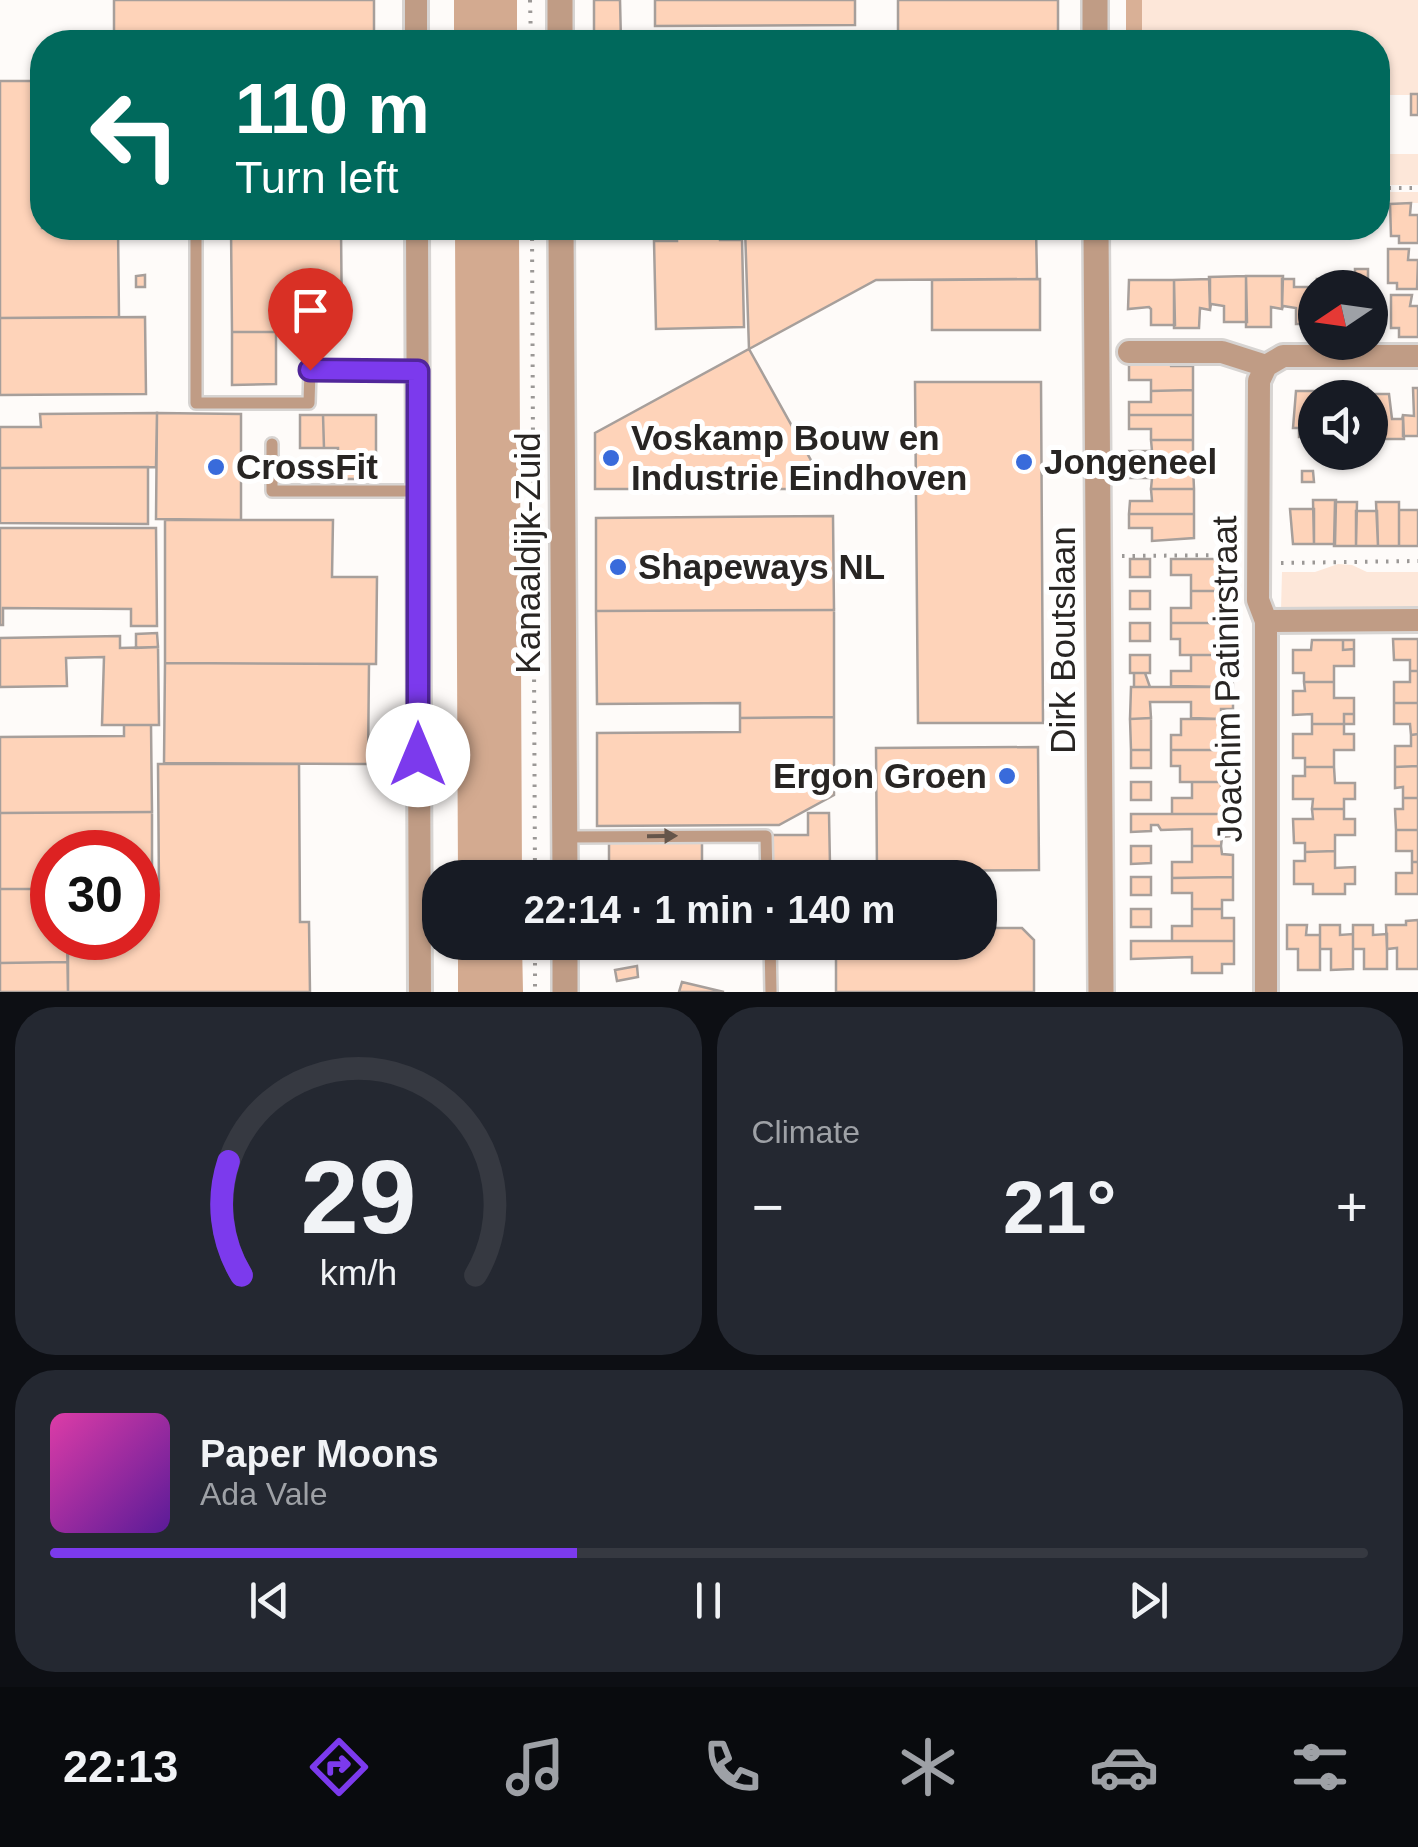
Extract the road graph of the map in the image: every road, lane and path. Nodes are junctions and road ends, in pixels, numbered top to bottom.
1 (416, 0) edge
2 (530, 0) edge
3 (560, 0) edge
4 (1095, 0) edge
5 (416, 30) edge
6 (531, 30) edge
7 (560, 30) edge
8 (1096, 30) edge
9 (1390, 188) edge
10 (1418, 188) edge
11 (196, 240) edge
12 (417, 240) edge
13 (532, 240) edge
14 (562, 240) edge
15 (1096, 240) edge
16 (1129, 352) dead end
17 (1418, 356) edge
18 (1266, 366) junction
19 (418, 371) junction
20 (272, 444) dead end
21 (418, 491) junction
22 (1258, 555) junction
23 (1098, 556) junction
24 (1418, 561) edge
25 (1418, 620) edge
26 (1266, 621) junction
27 (565, 836) junction
28 (535, 860) edge
29 (565, 860) edge
30 (767, 860) edge
31 (535, 960) edge
32 (565, 960) edge
33 (771, 960) edge
34 (420, 992) edge
35 (536, 992) edge
36 (565, 992) edge
37 (772, 992) edge
38 (1101, 992) edge
39 (1266, 992) edge

1 - 5 street
2 - 6 path
3 - 7 street
4 - 8 street
9 - 10 path
11 - 19 lane
12 - 19 street
13 - 28 path, Kanaaldijk-Zuid
14 - 27 street, Kanaaldijk-Zuid
15 - 23 street, Dirk Boutslaan
16 - 18 street
17 - 18 street
18 - 22 street, Joachim Patinirstraat
19 - 21 street
20 - 21 lane
21 - 34 street
22 - 23 path
22 - 24 path
22 - 26 street, Joachim Patinirstraat
23 - 38 street, Dirk Boutslaan
25 - 26 street
26 - 39 street, Joachim Patinirstraat
27 - 29 street, Kanaaldijk-Zuid
27 -> 30 lane
31 - 35 path
32 - 36 street
33 - 37 lane

